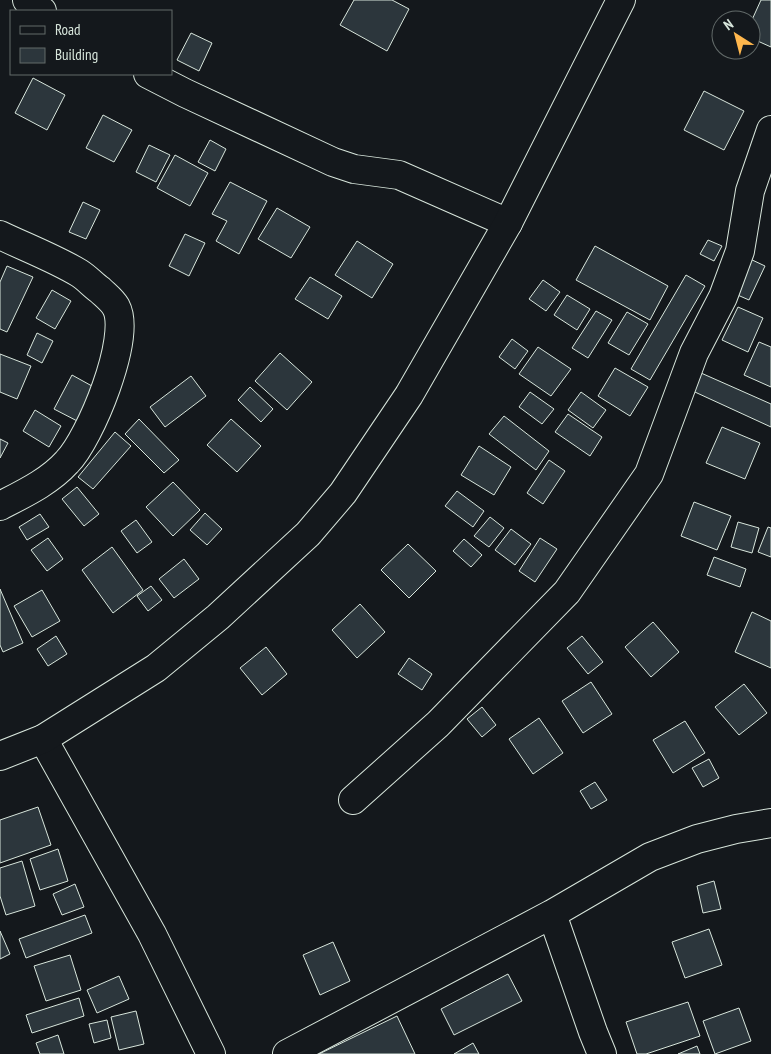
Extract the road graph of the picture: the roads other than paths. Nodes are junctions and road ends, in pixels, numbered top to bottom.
1 (27, 0) edge
2 (621, 0) edge
3 (41, 10) edge
4 (150, 75) edge
5 (771, 130) edge
6 (508, 223) junction
7 (0, 235) edge
8 (0, 506) edge
9 (43, 739) junction
10 (0, 756) edge
11 (353, 800) dead end
12 (771, 823) edge
13 (552, 914) junction
14 (211, 1054) edge
15 (287, 1054) edge
16 (602, 1054) edge

1 - 3 street
2 - 6 street
4 - 6 street
5 - 11 street
6 - 9 street
7 - 8 street
9 - 10 street
9 - 14 street
12 - 13 street
13 - 15 street
13 - 16 street

